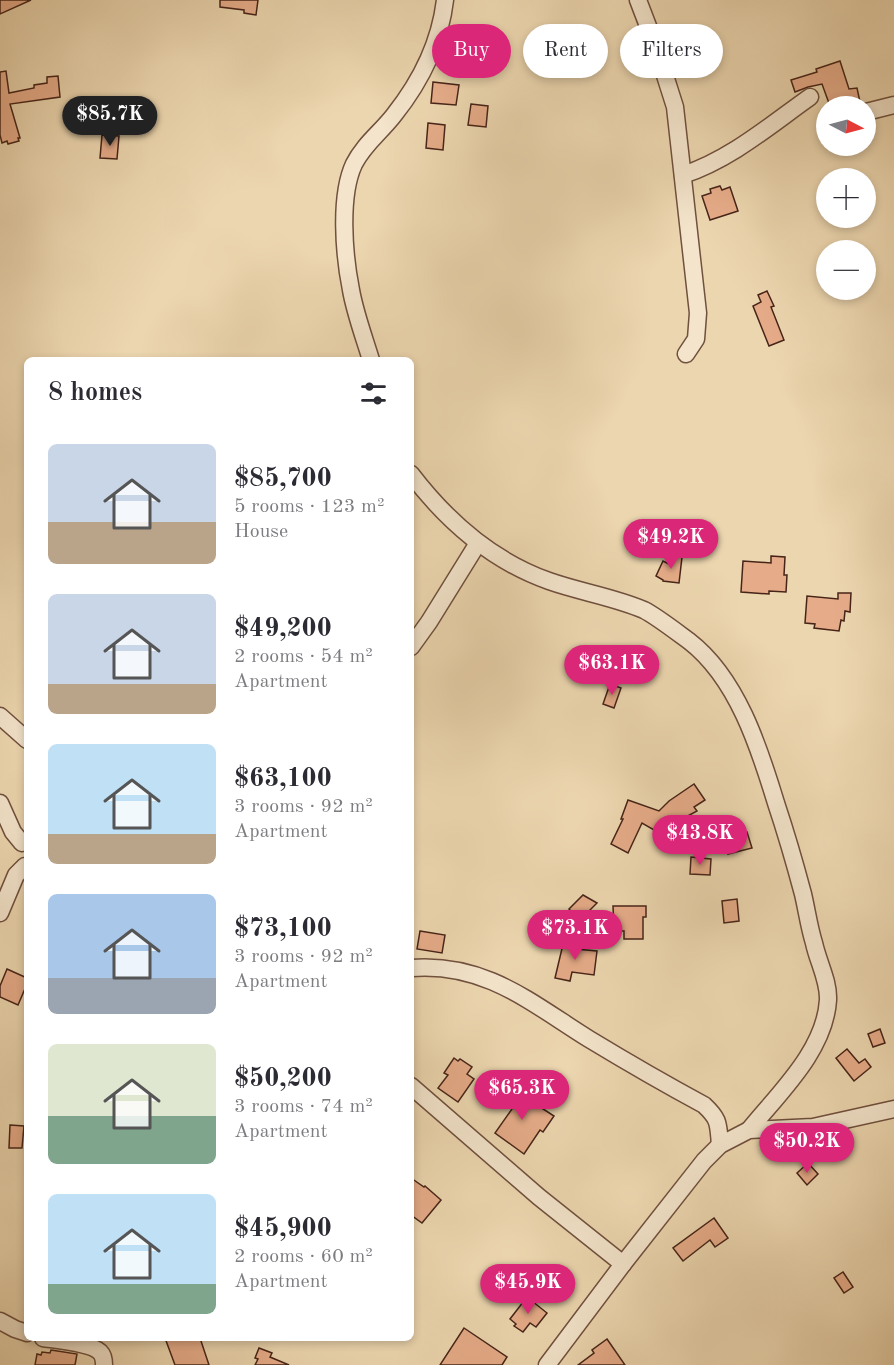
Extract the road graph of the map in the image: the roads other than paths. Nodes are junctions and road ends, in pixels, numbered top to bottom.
1 (445, 0) edge
2 (638, 0) edge
3 (810, 97) dead end
4 (894, 105) edge
5 (876, 110) edge
6 (683, 175) junction
7 (686, 354) dead end
8 (370, 357) edge
9 (414, 477) edge
10 (478, 543) junction
11 (414, 643) edge
12 (0, 716) edge
13 (24, 737) edge
14 (0, 803) edge
15 (24, 838) edge
16 (24, 862) edge
17 (24, 868) edge
18 (0, 913) edge
19 (414, 968) edge
20 (414, 1089) edge
21 (894, 1109) edge
22 (749, 1130) junction
23 (720, 1145) junction
24 (622, 1264) junction
25 (0, 1321) edge
26 (24, 1333) edge
27 (74, 1341) edge
28 (104, 1365) edge
29 (547, 1365) edge

1 - 8 street
2 - 6 street
3 - 6 street
4 - 5 street
6 - 7 street
9 - 10 street
10 - 11 street
10 - 22 street
12 - 13 street
14 - 15 street
15 - 16 street
17 - 18 street
19 - 23 street
20 - 24 street
21 - 22 street
22 - 23 street
23 - 24 street
24 - 29 street
25 - 26 street
27 - 28 street

